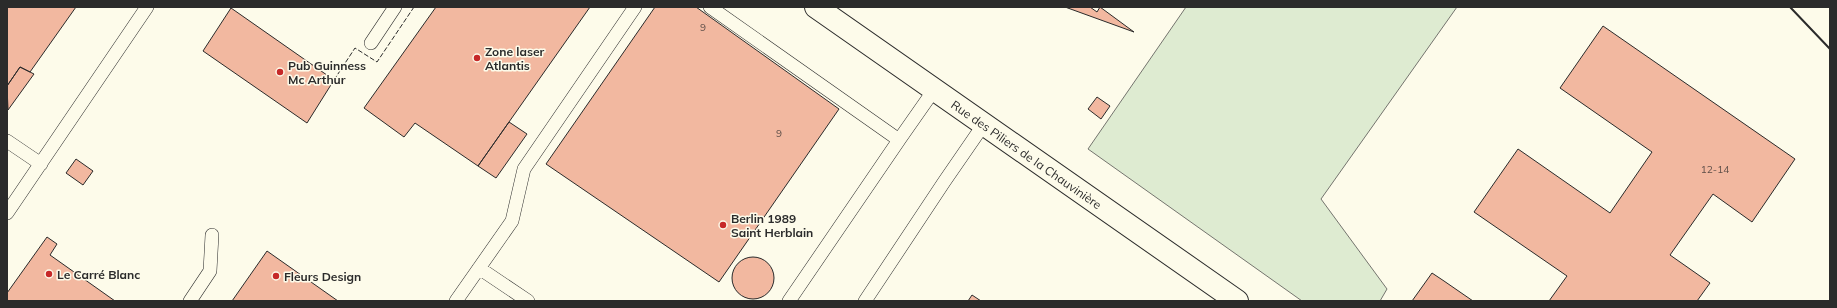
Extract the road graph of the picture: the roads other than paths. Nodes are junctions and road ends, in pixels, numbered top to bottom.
1 (147, 7) edge
2 (395, 7) edge
3 (635, 7) edge
4 (710, 7) edge
5 (816, 7) edge
6 (371, 42) dead end
7 (934, 90) junction
8 (984, 124) junction
9 (899, 140) junction
10 (7, 141) edge
11 (41, 164) junction
12 (7, 213) edge
13 (212, 235) dead end
14 (479, 268) junction
15 (190, 301) edge
16 (456, 301) edge
17 (528, 301) edge
18 (788, 301) edge
19 (865, 301) edge
20 (1237, 301) edge

1 - 11 lane
2 - 6 lane
3 - 14 lane
4 - 9 lane
5 - 7 street, Rue des Piliers de la Chauvinière
7 - 8 street, Rue des Piliers de la Chauvinière
7 - 9 lane
8 - 19 lane
8 - 20 street, Rue des Piliers de la Chauvinière
9 - 18 lane
10 - 11 lane
11 - 12 lane
13 - 15 lane
14 - 16 lane
14 - 17 lane

